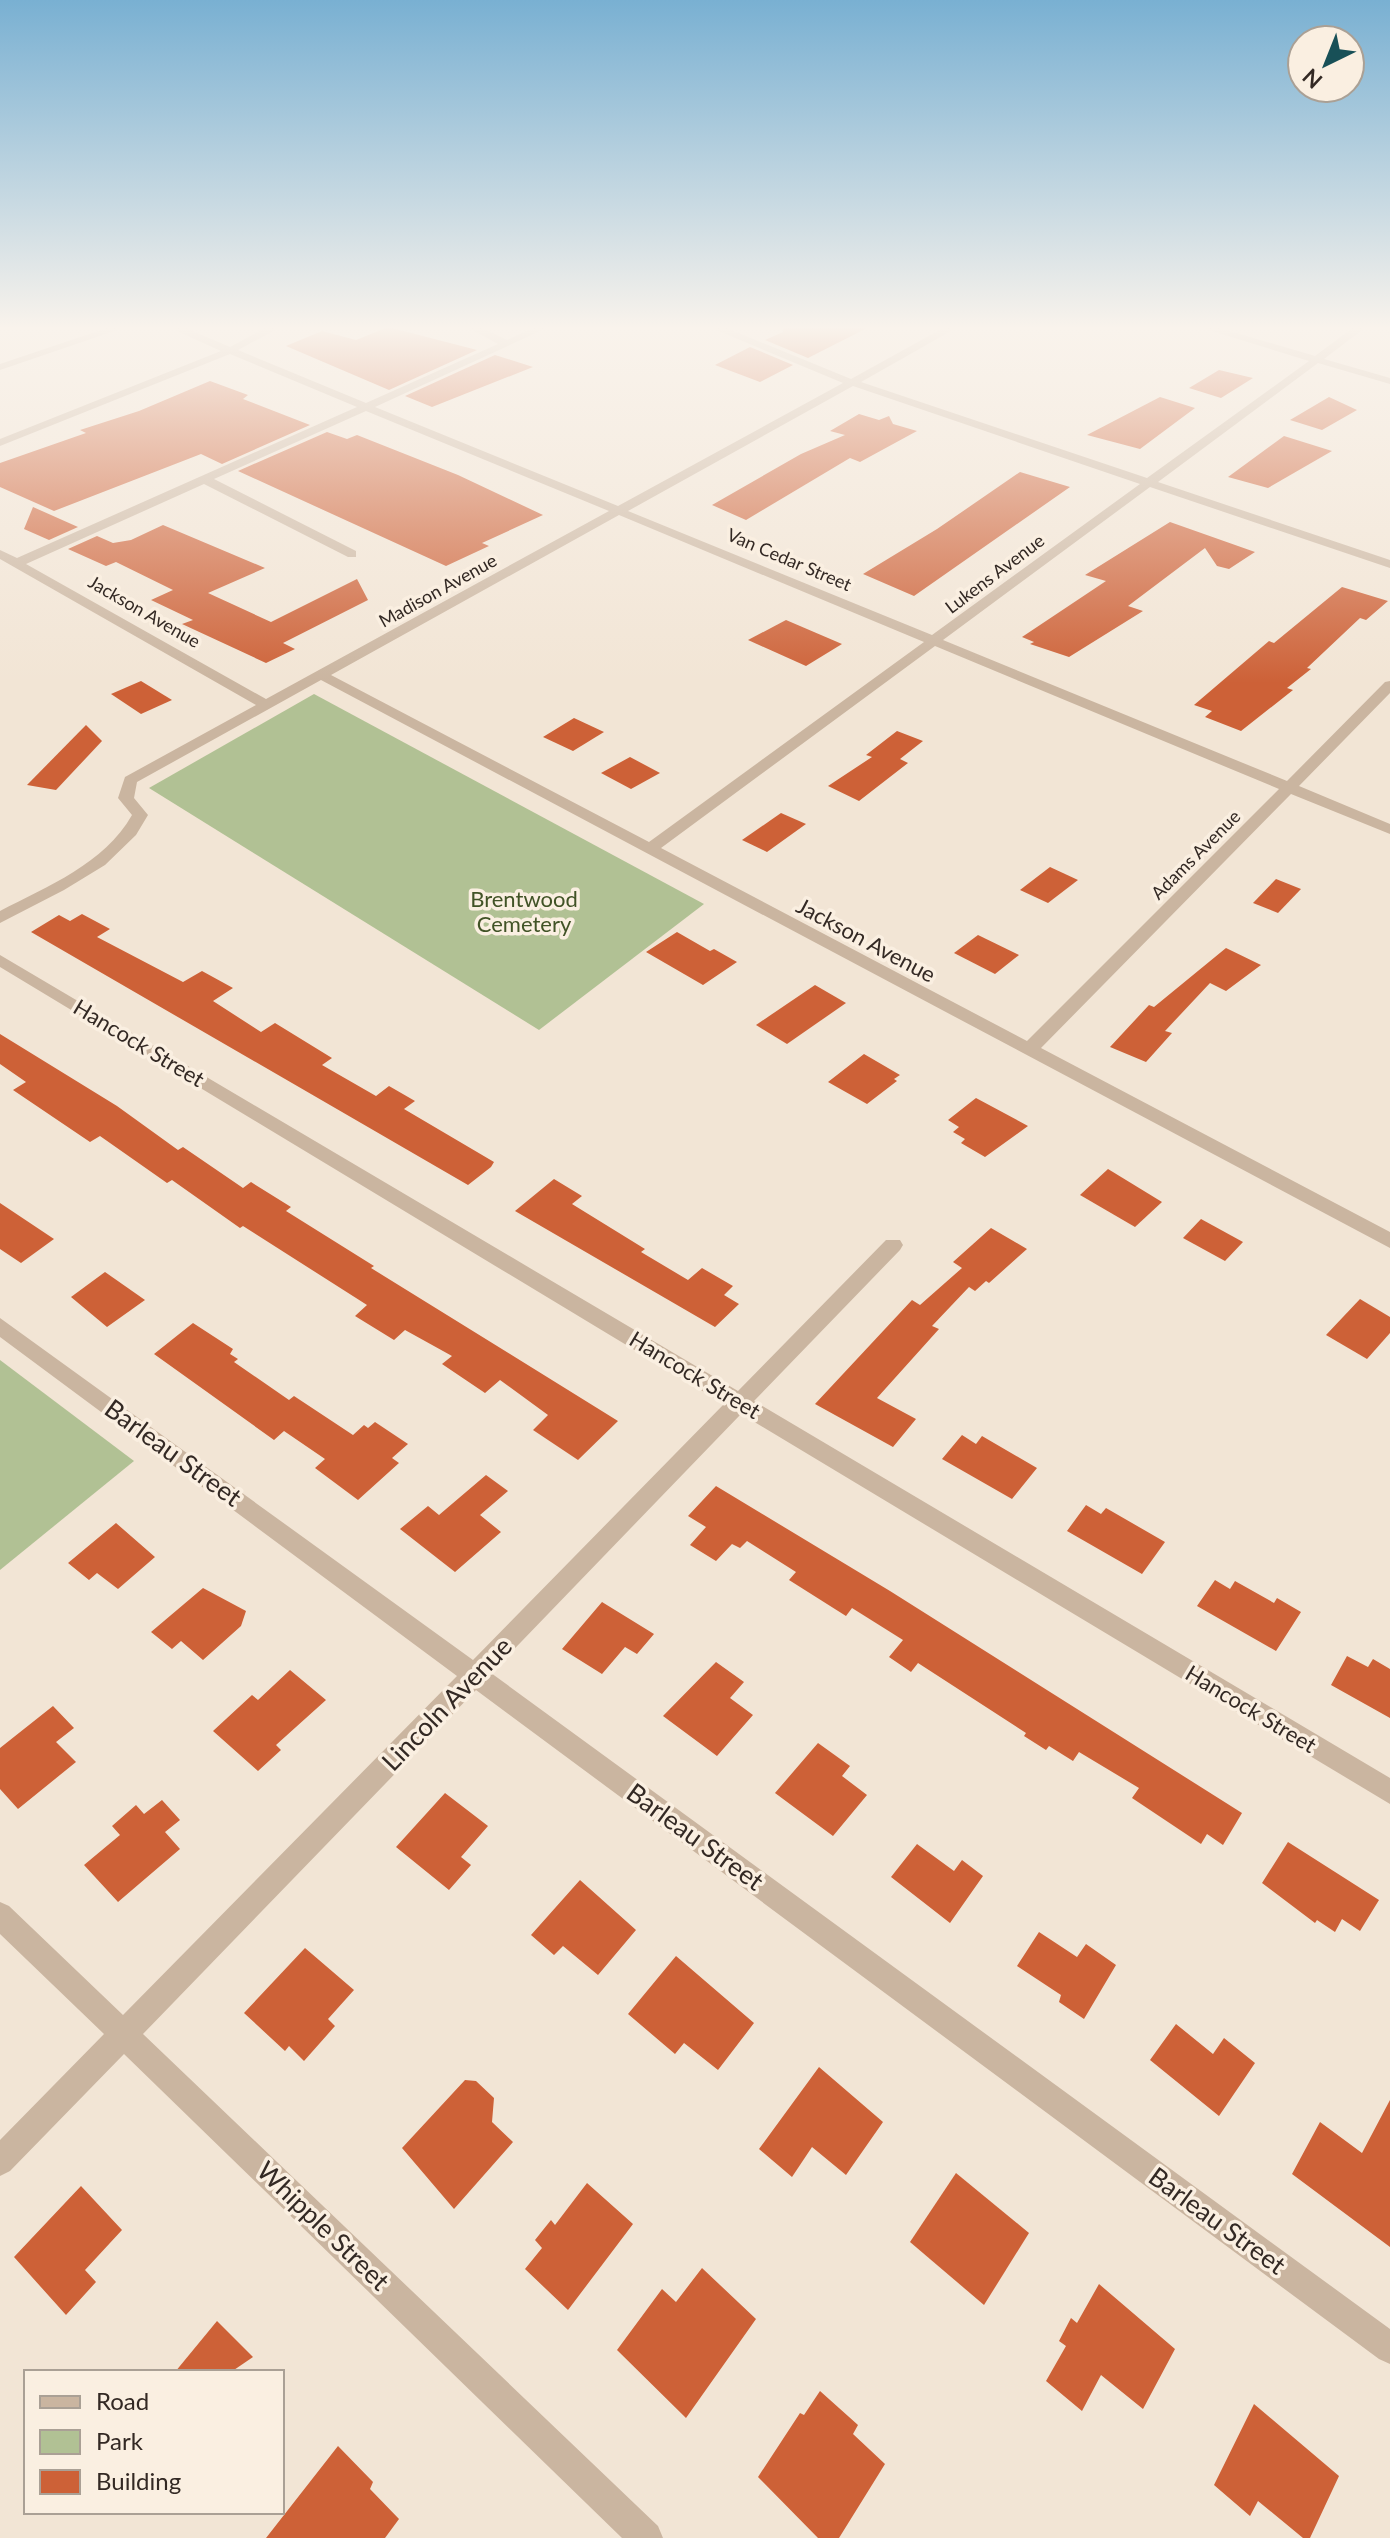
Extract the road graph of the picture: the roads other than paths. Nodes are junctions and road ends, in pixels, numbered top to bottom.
1 (280, 445) edge
2 (461, 445) edge
3 (740, 445) edge
4 (1038, 445) edge
5 (1200, 445) edge
6 (204, 479) junction
7 (1149, 483) junction
8 (622, 511) junction
9 (0, 554) edge
10 (352, 554) dead end
11 (17, 563) junction
12 (1390, 564) edge
13 (935, 641) junction
14 (323, 676) junction
15 (1390, 685) edge
16 (268, 706) junction
17 (1290, 787) junction
18 (1390, 829) edge
19 (650, 849) junction
20 (0, 918) edge
21 (0, 960) edge
22 (1028, 1051) junction
23 (1390, 1241) edge
24 (893, 1245) dead end
25 (0, 1326) edge
26 (740, 1401) junction
27 (476, 1675) junction
28 (1390, 1792) edge
29 (0, 1915) edge
30 (125, 2034) junction
31 (0, 2161) edge
32 (1390, 2348) edge
33 (646, 2538) edge

1 - 6 street
2 - 8 street, Van Cedar Street
3 - 8 street, Madison Avenue
4 - 7 street
5 - 7 street, Lukens Avenue
6 - 10 street
6 - 11 street
7 - 12 street
7 - 13 street, Lukens Avenue
8 - 13 street, Van Cedar Street
8 - 14 street, Madison Avenue
9 - 11 street, Jackson Avenue
11 - 16 street, Jackson Avenue
13 - 17 street, Van Cedar Street
13 - 19 street, Lukens Avenue
14 - 16 street, Madison Avenue
14 - 19 street, Jackson Avenue
15 - 17 street, Adams Avenue
16 - 20 street, Madison Avenue
17 - 18 street, Van Cedar Street
17 - 22 street, Adams Avenue
19 - 22 street, Jackson Avenue
21 - 26 street, Hancock Street
22 - 23 street, Jackson Avenue
24 - 26 street, Lincoln Avenue
25 - 27 street, Barleau Street
26 - 27 street, Lincoln Avenue
26 - 28 street, Hancock Street
27 - 30 street, Lincoln Avenue
27 - 32 street, Barleau Street
29 - 30 street, Whipple Street
30 - 31 street, Lincoln Avenue
30 - 33 street, Whipple Street

